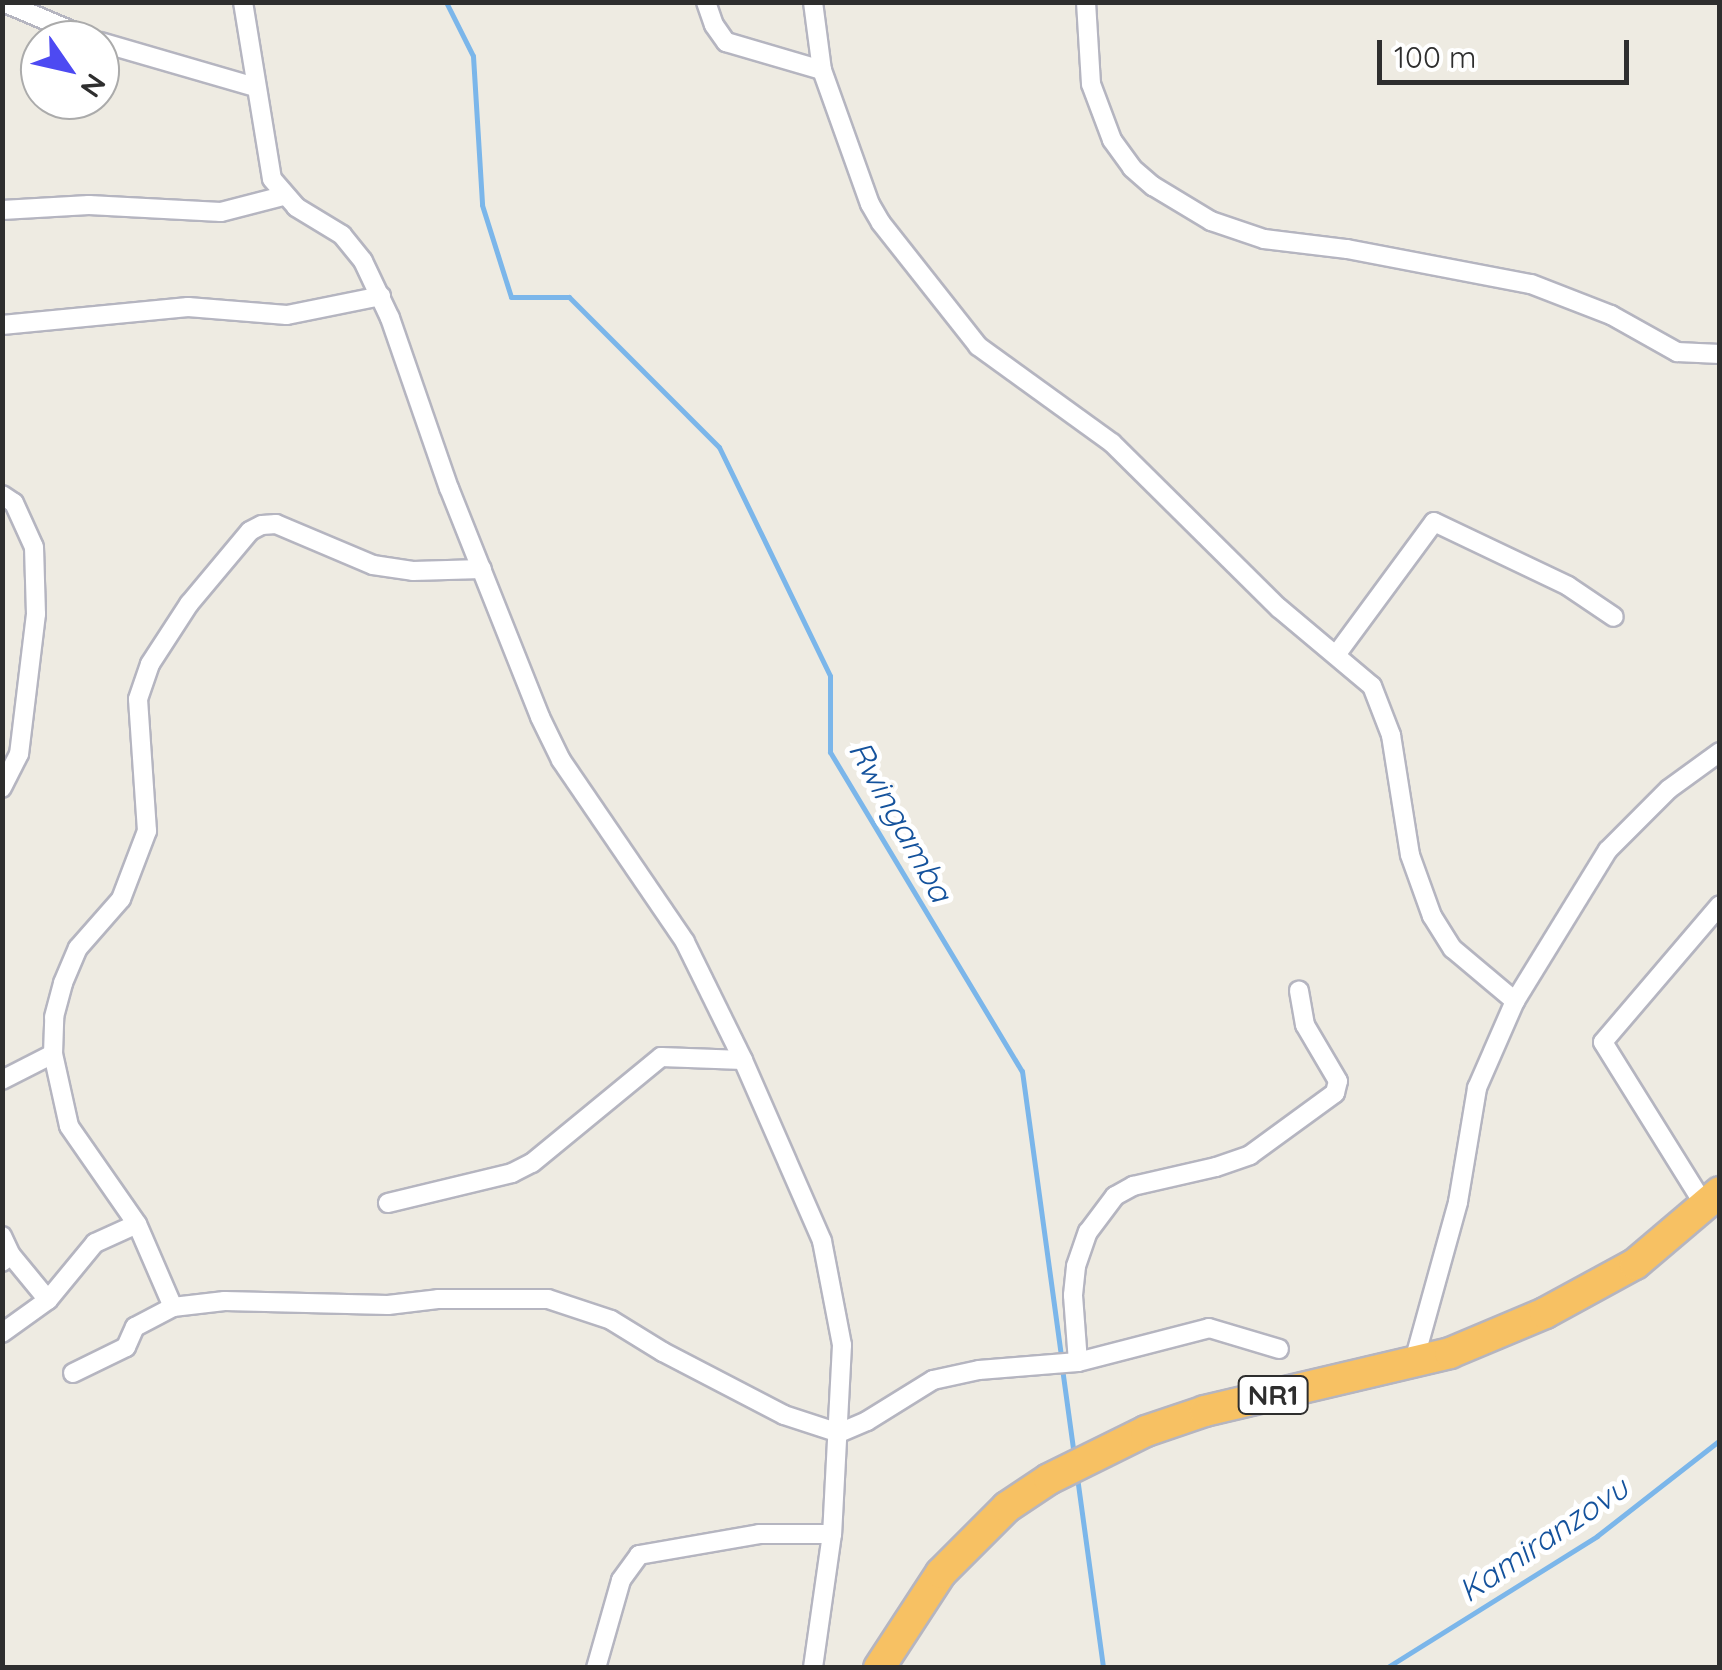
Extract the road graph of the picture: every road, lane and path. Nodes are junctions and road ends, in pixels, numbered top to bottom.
1 (3, 2) edge
2 (243, 2) edge
3 (706, 2) edge
4 (813, 2) edge
5 (1086, 2) edge
6 (46, 20) edge
7 (120, 48) edge
8 (822, 70) junction
9 (255, 87) junction
10 (283, 196) junction
11 (2, 210) edge
12 (381, 296) junction
13 (2, 325) edge
14 (1720, 354) edge
15 (2, 495) edge
16 (482, 569) junction
17 (1614, 618) dead end
18 (1336, 655) junction
19 (1720, 752) edge
20 (2, 788) edge
21 (1720, 905) edge
22 (1298, 991) dead end
23 (1515, 1002) junction
24 (53, 1054) junction
25 (743, 1060) junction
26 (2, 1080) edge
27 (1712, 1199) edge
28 (388, 1203) dead end
29 (137, 1224) junction
30 (2, 1236) edge
31 (7, 1259) edge
32 (48, 1300) junction
33 (173, 1307) junction
34 (2, 1333) edge
35 (1279, 1349) dead end
36 (1414, 1361) junction
37 (1078, 1362) junction
38 (72, 1373) dead end
39 (839, 1433) junction
40 (832, 1534) junction
41 (596, 1668) edge
42 (813, 1668) edge
43 (879, 1668) edge

1 - 6 street
2 - 9 street
3 - 8 street
4 - 8 street
5 - 14 street
7 - 9 street
8 - 18 street
9 - 10 street
10 - 11 street
10 - 12 street
12 - 13 street
12 - 16 street
15 - 20 street
16 - 24 street
16 - 25 street
17 - 18 street
18 - 23 street
19 - 23 street
21 - 27 street
22 - 37 street
23 - 36 street
24 - 26 street
24 - 29 street
25 - 28 street
25 - 39 street
27 - 36 highway, NR1
29 - 32 street
29 - 33 street
30 - 31 street
31 - 32 street
32 - 34 street
33 - 38 street
33 - 39 street
35 - 37 street
36 - 43 highway, NR1
37 - 39 street
39 - 40 street
40 - 41 street
40 - 42 street

